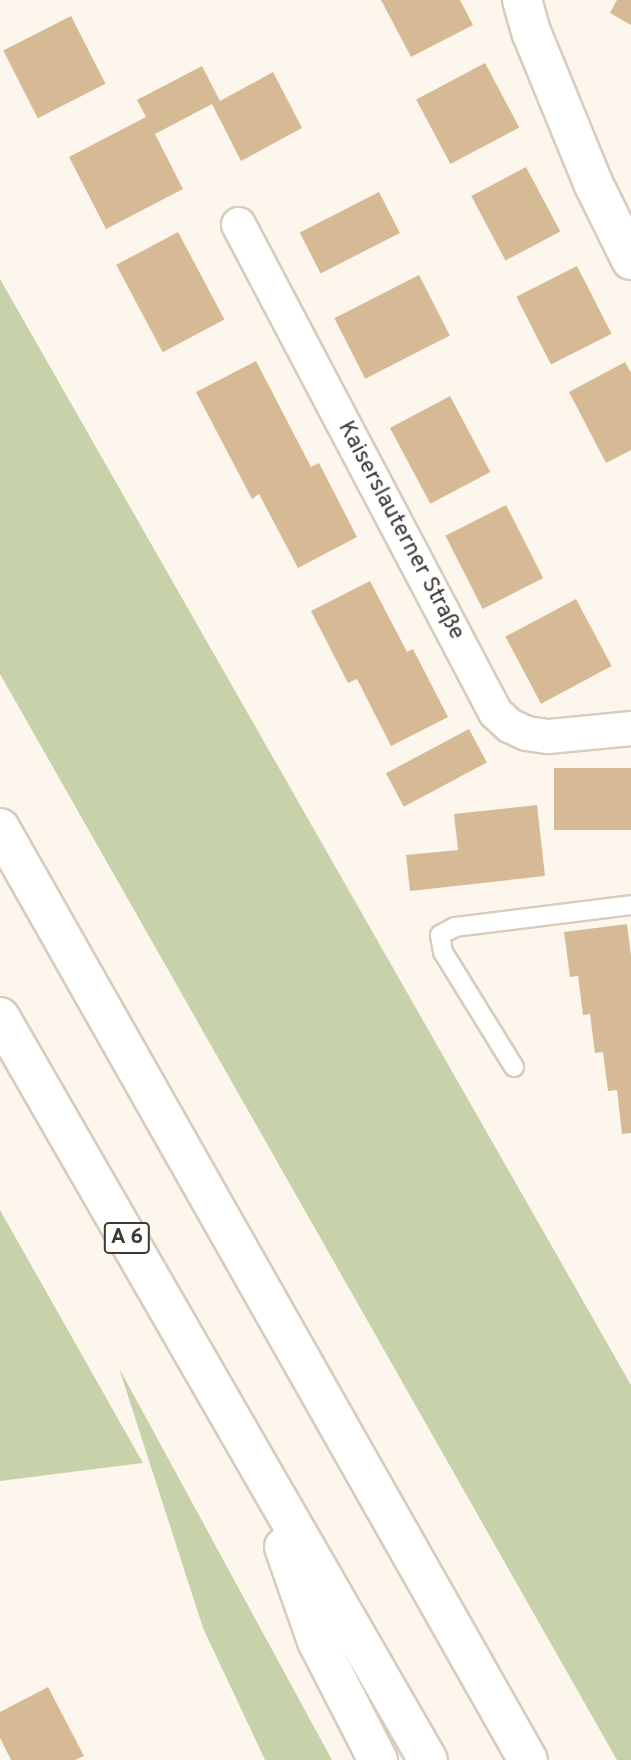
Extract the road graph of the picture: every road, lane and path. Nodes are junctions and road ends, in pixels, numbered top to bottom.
1 (522, 0) edge
2 (238, 224) dead end
3 (631, 260) edge
4 (631, 728) edge
5 (0, 828) edge
6 (631, 905) edge
7 (0, 1017) edge
8 (514, 1067) dead end
9 (253, 1460) junction
10 (378, 1760) edge
11 (428, 1760) edge
12 (527, 1760) edge

1 - 3 main road
2 - 4 street, Kaiserslauterner Straße
5 - 12 main road
6 - 8 lane
7 - 9 main road, A 6
9 - 10 main road
9 - 11 main road, A 6

